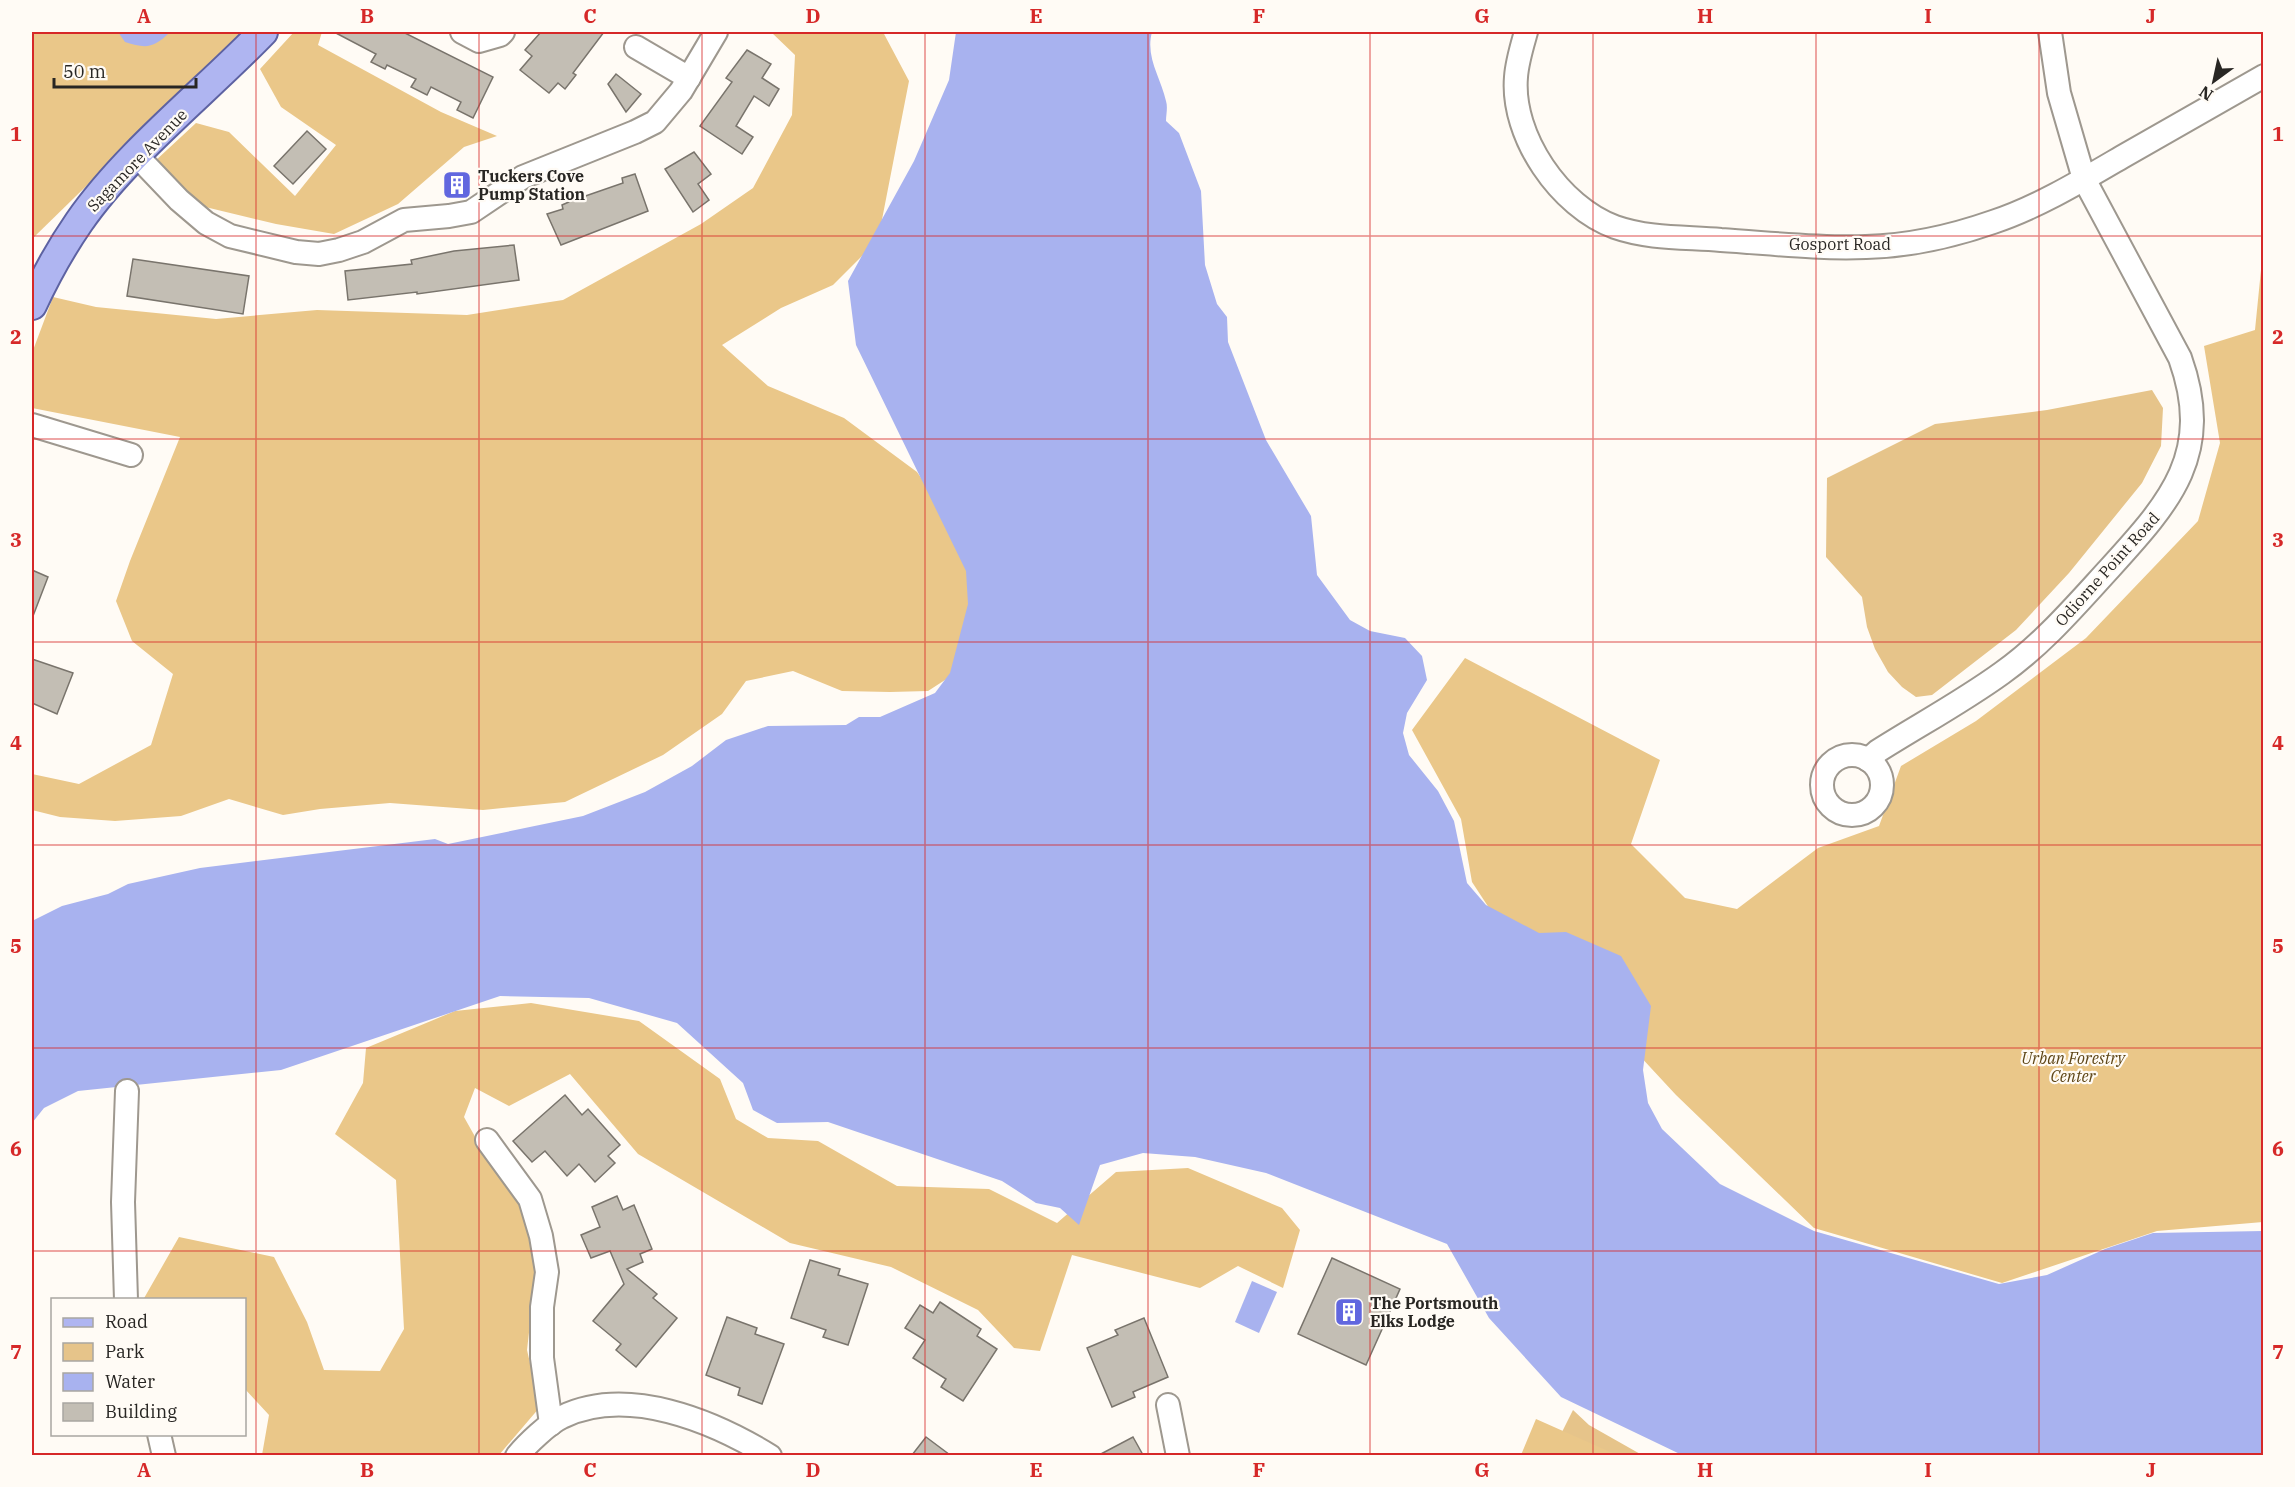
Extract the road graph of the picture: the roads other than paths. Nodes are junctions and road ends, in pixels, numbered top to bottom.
1 (263, 32) edge
2 (462, 32) edge
3 (502, 32) edge
4 (716, 32) edge
5 (1526, 32) edge
6 (2050, 32) edge
7 (636, 47) dead end
8 (2264, 76) edge
9 (688, 78) junction
10 (137, 156) junction
11 (2084, 179) junction
12 (35, 291) edge
13 (32, 425) edge
14 (131, 455) dead end
15 (1868, 760) dead end
16 (127, 1091) dead end
17 (487, 1140) dead end
18 (126, 1298) edge
19 (1168, 1405) dead end
20 (551, 1424) junction
21 (159, 1436) edge
22 (164, 1455) edge
23 (517, 1455) edge
24 (770, 1455) edge
25 (1178, 1455) edge

1 - 10 main road, Sagamore Avenue
2 - 3 street
4 - 9 street
5 - 11 street, Gosport Road
6 - 11 street, Odiorne Point Road
7 - 9 street
8 - 11 street, Gosport Road
9 - 10 street
10 - 12 main road, Sagamore Avenue
11 - 15 street, Odiorne Point Road
13 - 14 street
16 - 18 street
17 - 20 street
19 - 25 street
20 - 23 street
20 - 24 street
21 - 22 street

